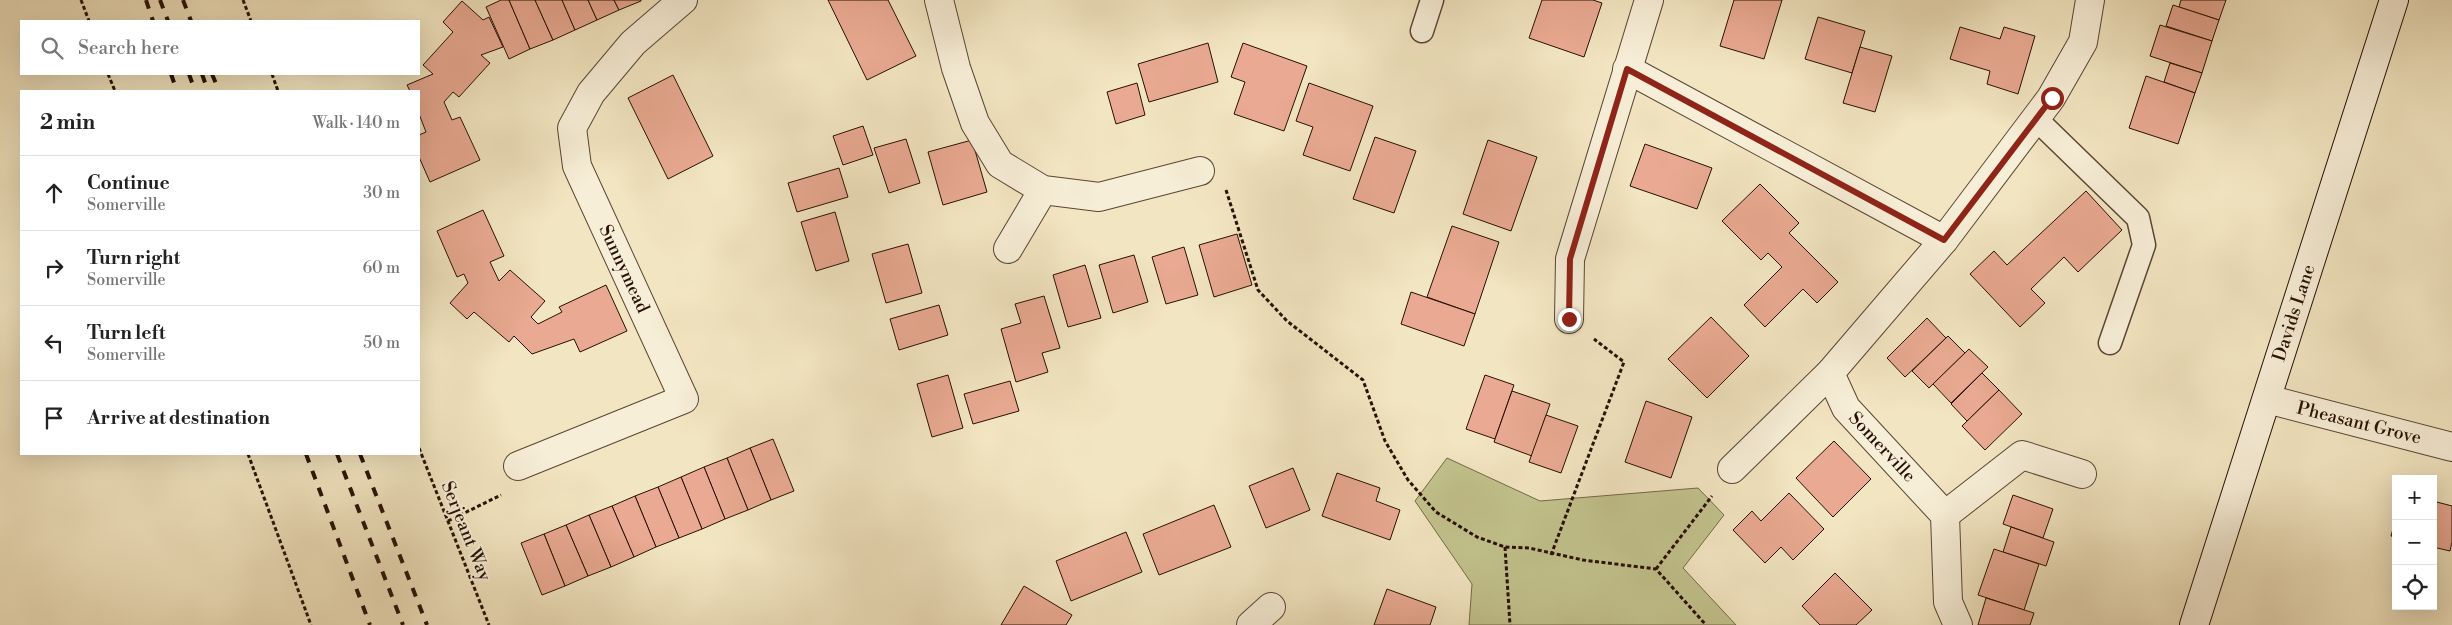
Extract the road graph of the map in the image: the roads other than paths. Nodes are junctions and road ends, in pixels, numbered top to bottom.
1 (683, 0) edge
2 (939, 0) edge
3 (1432, 0) edge
4 (1649, 0) edge
5 (2090, 0) edge
6 (2394, 0) edge
7 (1422, 32) dead end
8 (1627, 69) junction
9 (2036, 119) junction
10 (1200, 171) road end
11 (1043, 190) junction
12 (1944, 240) junction
13 (1008, 249) dead end
14 (1569, 319) road end
15 (2110, 343) dead end
16 (1830, 373) junction
17 (2267, 400) junction
18 (2452, 447) edge
19 (518, 466) road end
20 (1732, 469) road end
21 (2082, 474) dead end
22 (1945, 515) junction
23 (1271, 607) dead end
24 (1251, 625) edge
25 (1958, 625) edge
26 (2194, 625) edge

1 - 19 street, Sunnymead
2 - 11 street
3 - 7 lane
4 - 8 street
5 - 9 street
6 - 17 street, Davids Lane
8 - 12 street
8 - 14 street
9 - 12 street
9 - 15 lane
10 - 11 street
11 - 13 street
12 - 16 street
16 - 20 street
16 - 22 street, Somerville
17 - 18 street, Pheasant Grove
17 - 26 street, Davids Lane
21 - 22 street
22 - 25 street
23 - 24 street

